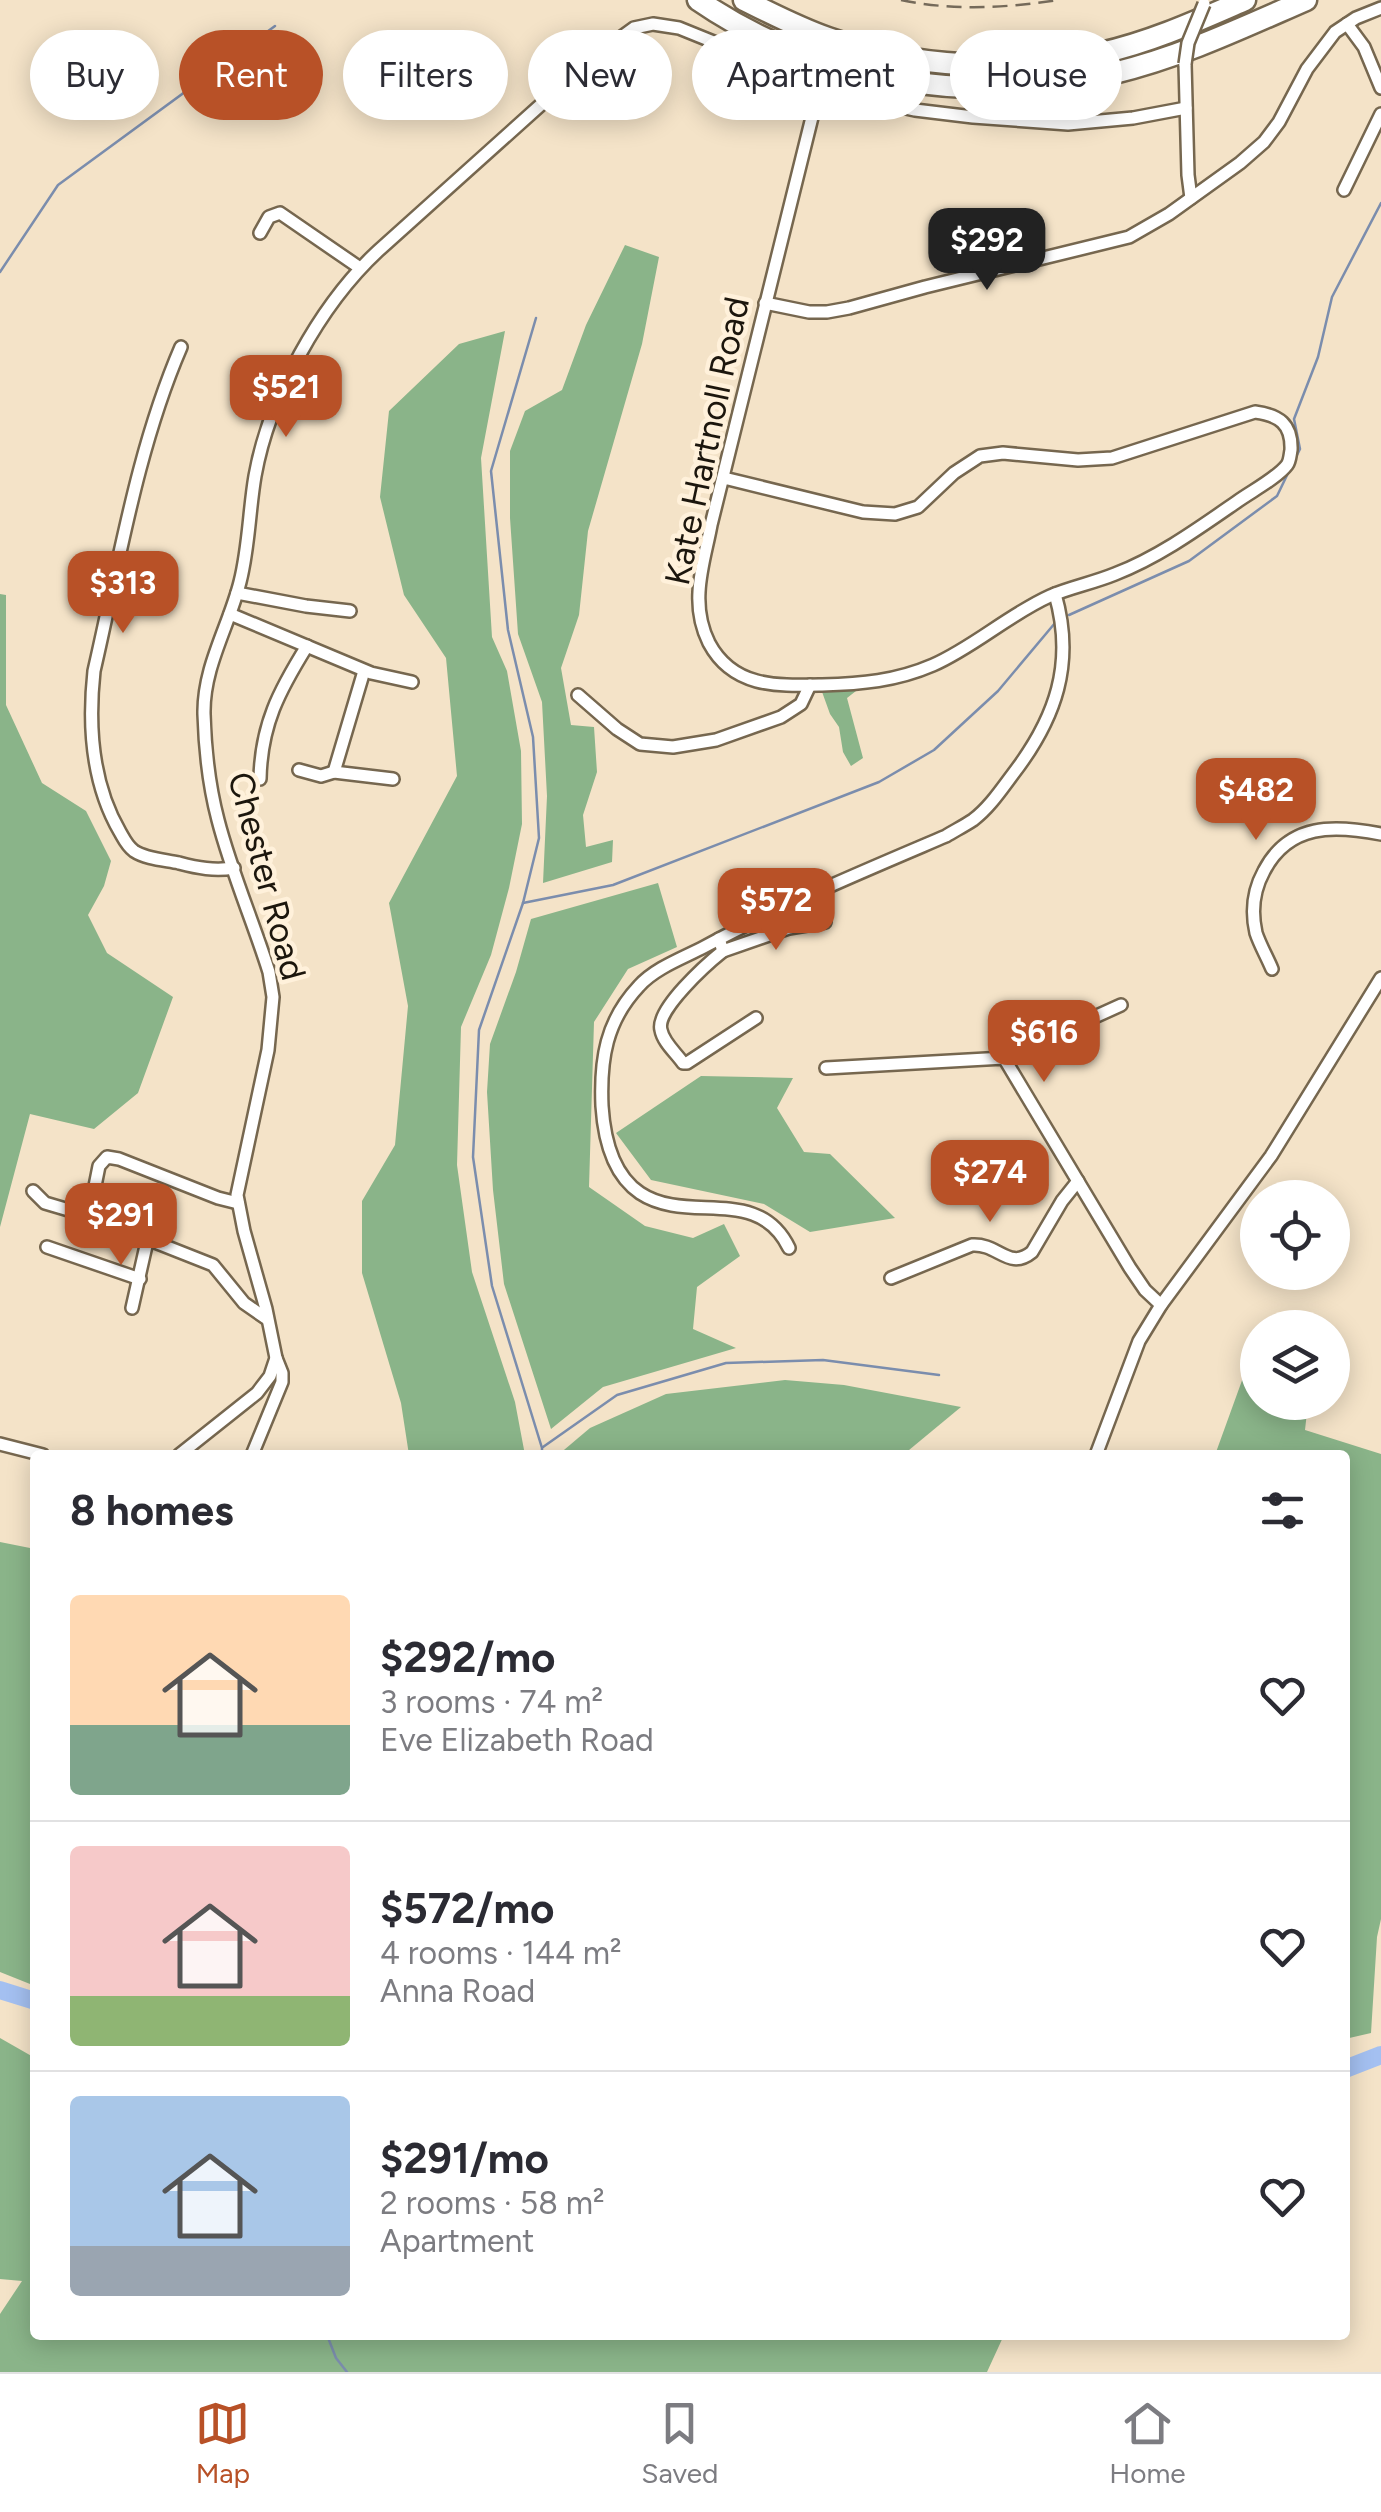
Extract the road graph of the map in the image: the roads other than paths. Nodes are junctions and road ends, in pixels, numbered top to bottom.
1 (698, 0) edge
2 (744, 0) edge
3 (1246, 0) edge
4 (1306, 0) edge
5 (1206, 2) edge
6 (1381, 8) edge
7 (1347, 24) junction
8 (692, 33) edge
9 (1381, 88) edge
10 (1186, 108) junction
11 (930, 112) edge
12 (1381, 114) edge
13 (811, 120) edge
14 (1344, 190) dead end
15 (1191, 198) junction
16 (260, 232) dead end
17 (360, 268) junction
18 (765, 303) junction
19 (181, 347) dead end
20 (724, 478) junction
21 (237, 593) junction
22 (1055, 594) junction
23 (350, 611) dead end
24 (230, 614) junction
25 (307, 646) junction
26 (364, 671) junction
27 (412, 682) dead end
28 (810, 685) junction
29 (578, 695) dead end
30 (299, 770) dead end
31 (334, 772) junction
32 (393, 779) dead end
33 (260, 780) dead end
34 (1381, 834) edge
35 (234, 868) junction
36 (825, 922) dead end
37 (721, 945) junction
38 (1272, 969) dead end
39 (1381, 978) edge
40 (1121, 1005) dead end
41 (756, 1018) dead end
42 (1004, 1058) junction
43 (826, 1068) dead end
44 (1078, 1181) junction
45 (33, 1191) dead end
46 (238, 1203) junction
47 (89, 1216) junction
48 (148, 1238) junction
49 (48, 1247) dead end
50 (789, 1248) dead end
51 (890, 1278) dead end
52 (140, 1279) junction
53 (1161, 1305) junction
54 (132, 1308) dead end
55 (267, 1319) junction
56 (276, 1358) junction
57 (0, 1444) edge
58 (185, 1450) edge
59 (254, 1450) edge
60 (1098, 1450) edge
61 (30, 1452) edge

1 - 4 highway
2 - 3 highway
5 - 10 street, bridge
6 - 7 street
7 - 9 street
7 - 15 street
8 - 17 street, Chester Road
10 - 11 street, Chester Road
10 - 15 street
12 - 14 street
13 - 18 street, Kate Hartnoll Road
15 - 18 street
16 - 17 street
17 - 21 street, Chester Road
18 - 20 street, Kate Hartnoll Road
19 - 35 street
20 - 22 street, Kate Hartnoll Road
20 - 28 street, Kate Hartnoll Road
21 - 23 street
21 - 24 street, Chester Road
22 - 28 street, Kate Hartnoll Road
22 - 37 street
24 - 25 street
24 - 35 street, Chester Road
25 - 26 street
25 - 33 street
26 - 27 street
26 - 31 street
28 - 29 street
30 - 31 street
31 - 32 street
34 - 38 street
35 - 46 street, Chester Road
36 - 37 street
37 - 41 street
37 - 50 street
39 - 53 street
40 - 42 street
42 - 43 street
42 - 44 street
44 - 51 street
44 - 53 street
45 - 47 street
46 - 47 street
46 - 55 street, Chester Road
47 - 48 street
48 - 52 street
48 - 55 street
49 - 52 street
52 - 54 street
53 - 60 street
55 - 56 street, Chester Road
56 - 58 street
56 - 59 street, Chester Road
57 - 61 street

